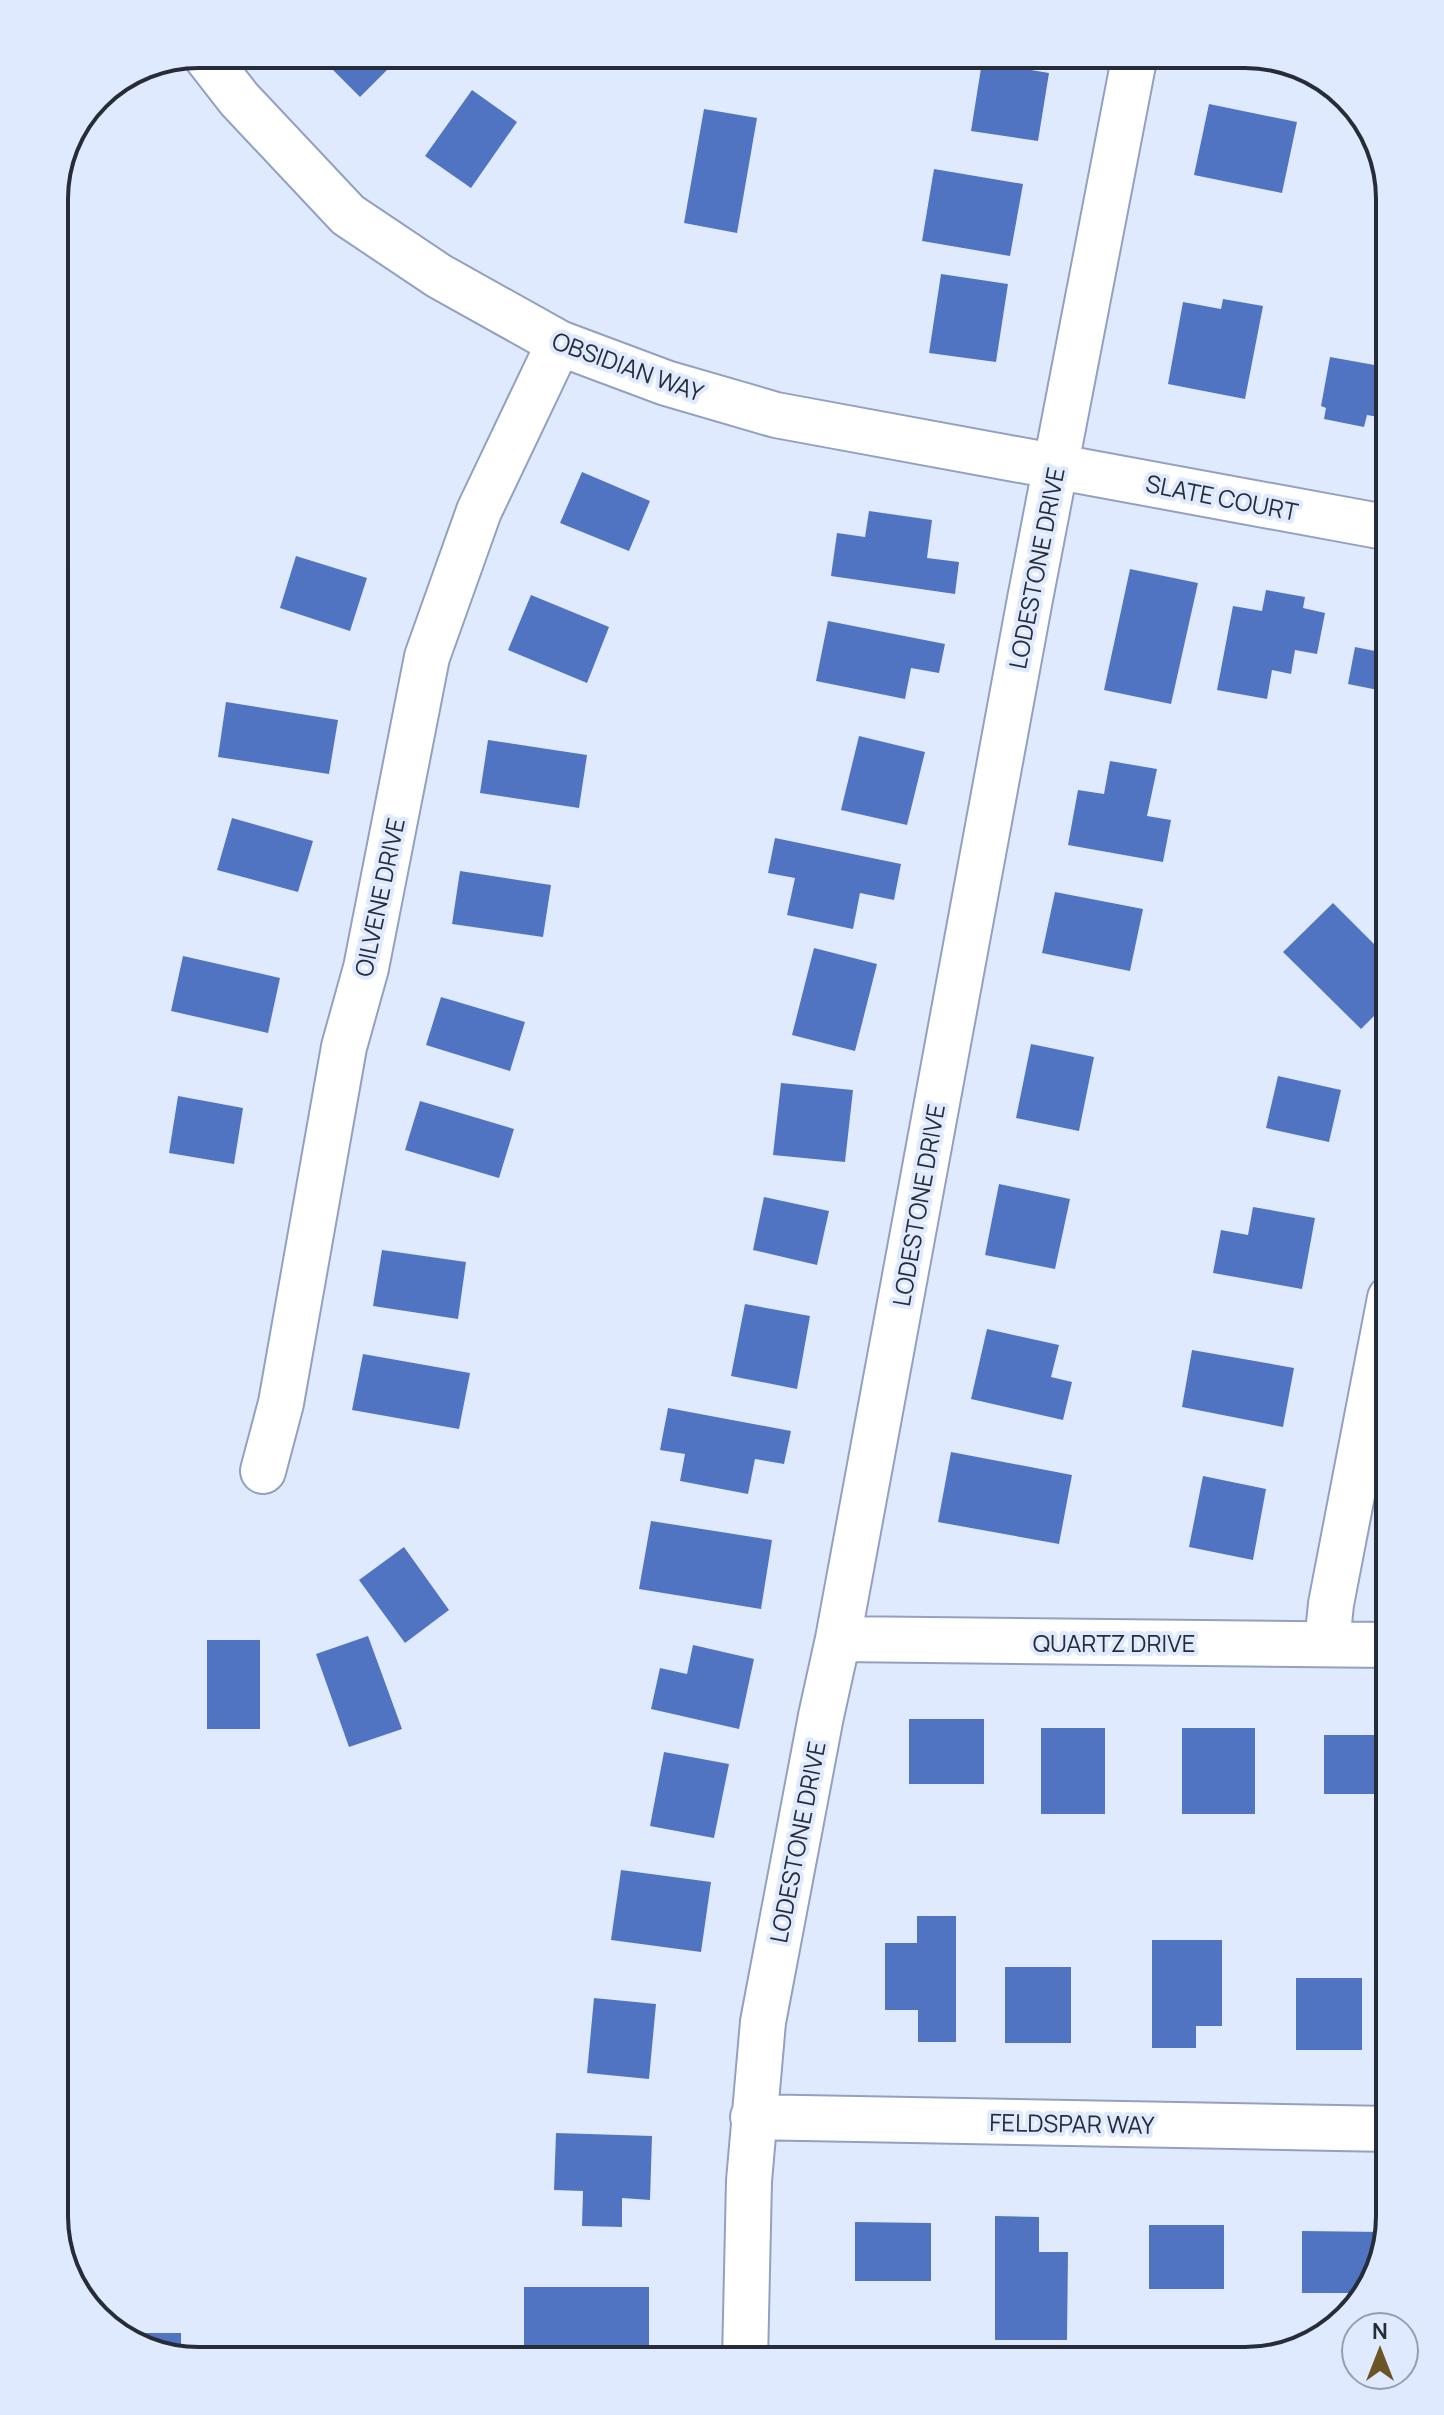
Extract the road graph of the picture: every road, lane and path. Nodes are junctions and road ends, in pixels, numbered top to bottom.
1 (215, 68) edge
2 (1132, 68) edge
3 (559, 343) junction
4 (1055, 467) junction
5 (1376, 525) edge
6 (1376, 1371) edge
7 (263, 1471) dead end
8 (838, 1639) junction
9 (1327, 1643) junction
10 (1376, 1645) edge
11 (753, 2117) junction
12 (1376, 2129) edge
13 (745, 2347) edge

1 - 3 street, OBSIDIAN WAY
2 - 4 street, LODESTONE DRIVE
3 - 4 street, OBSIDIAN WAY
3 - 7 street, OILVENE DRIVE
4 - 5 street, SLATE COURT
4 - 8 street, LODESTONE DRIVE
6 - 9 street
8 - 9 street, QUARTZ DRIVE
8 - 11 street, LODESTONE DRIVE
9 - 10 street, QUARTZ DRIVE
11 - 12 street, FELDSPAR WAY
11 - 13 street, LODESTONE DRIVE

